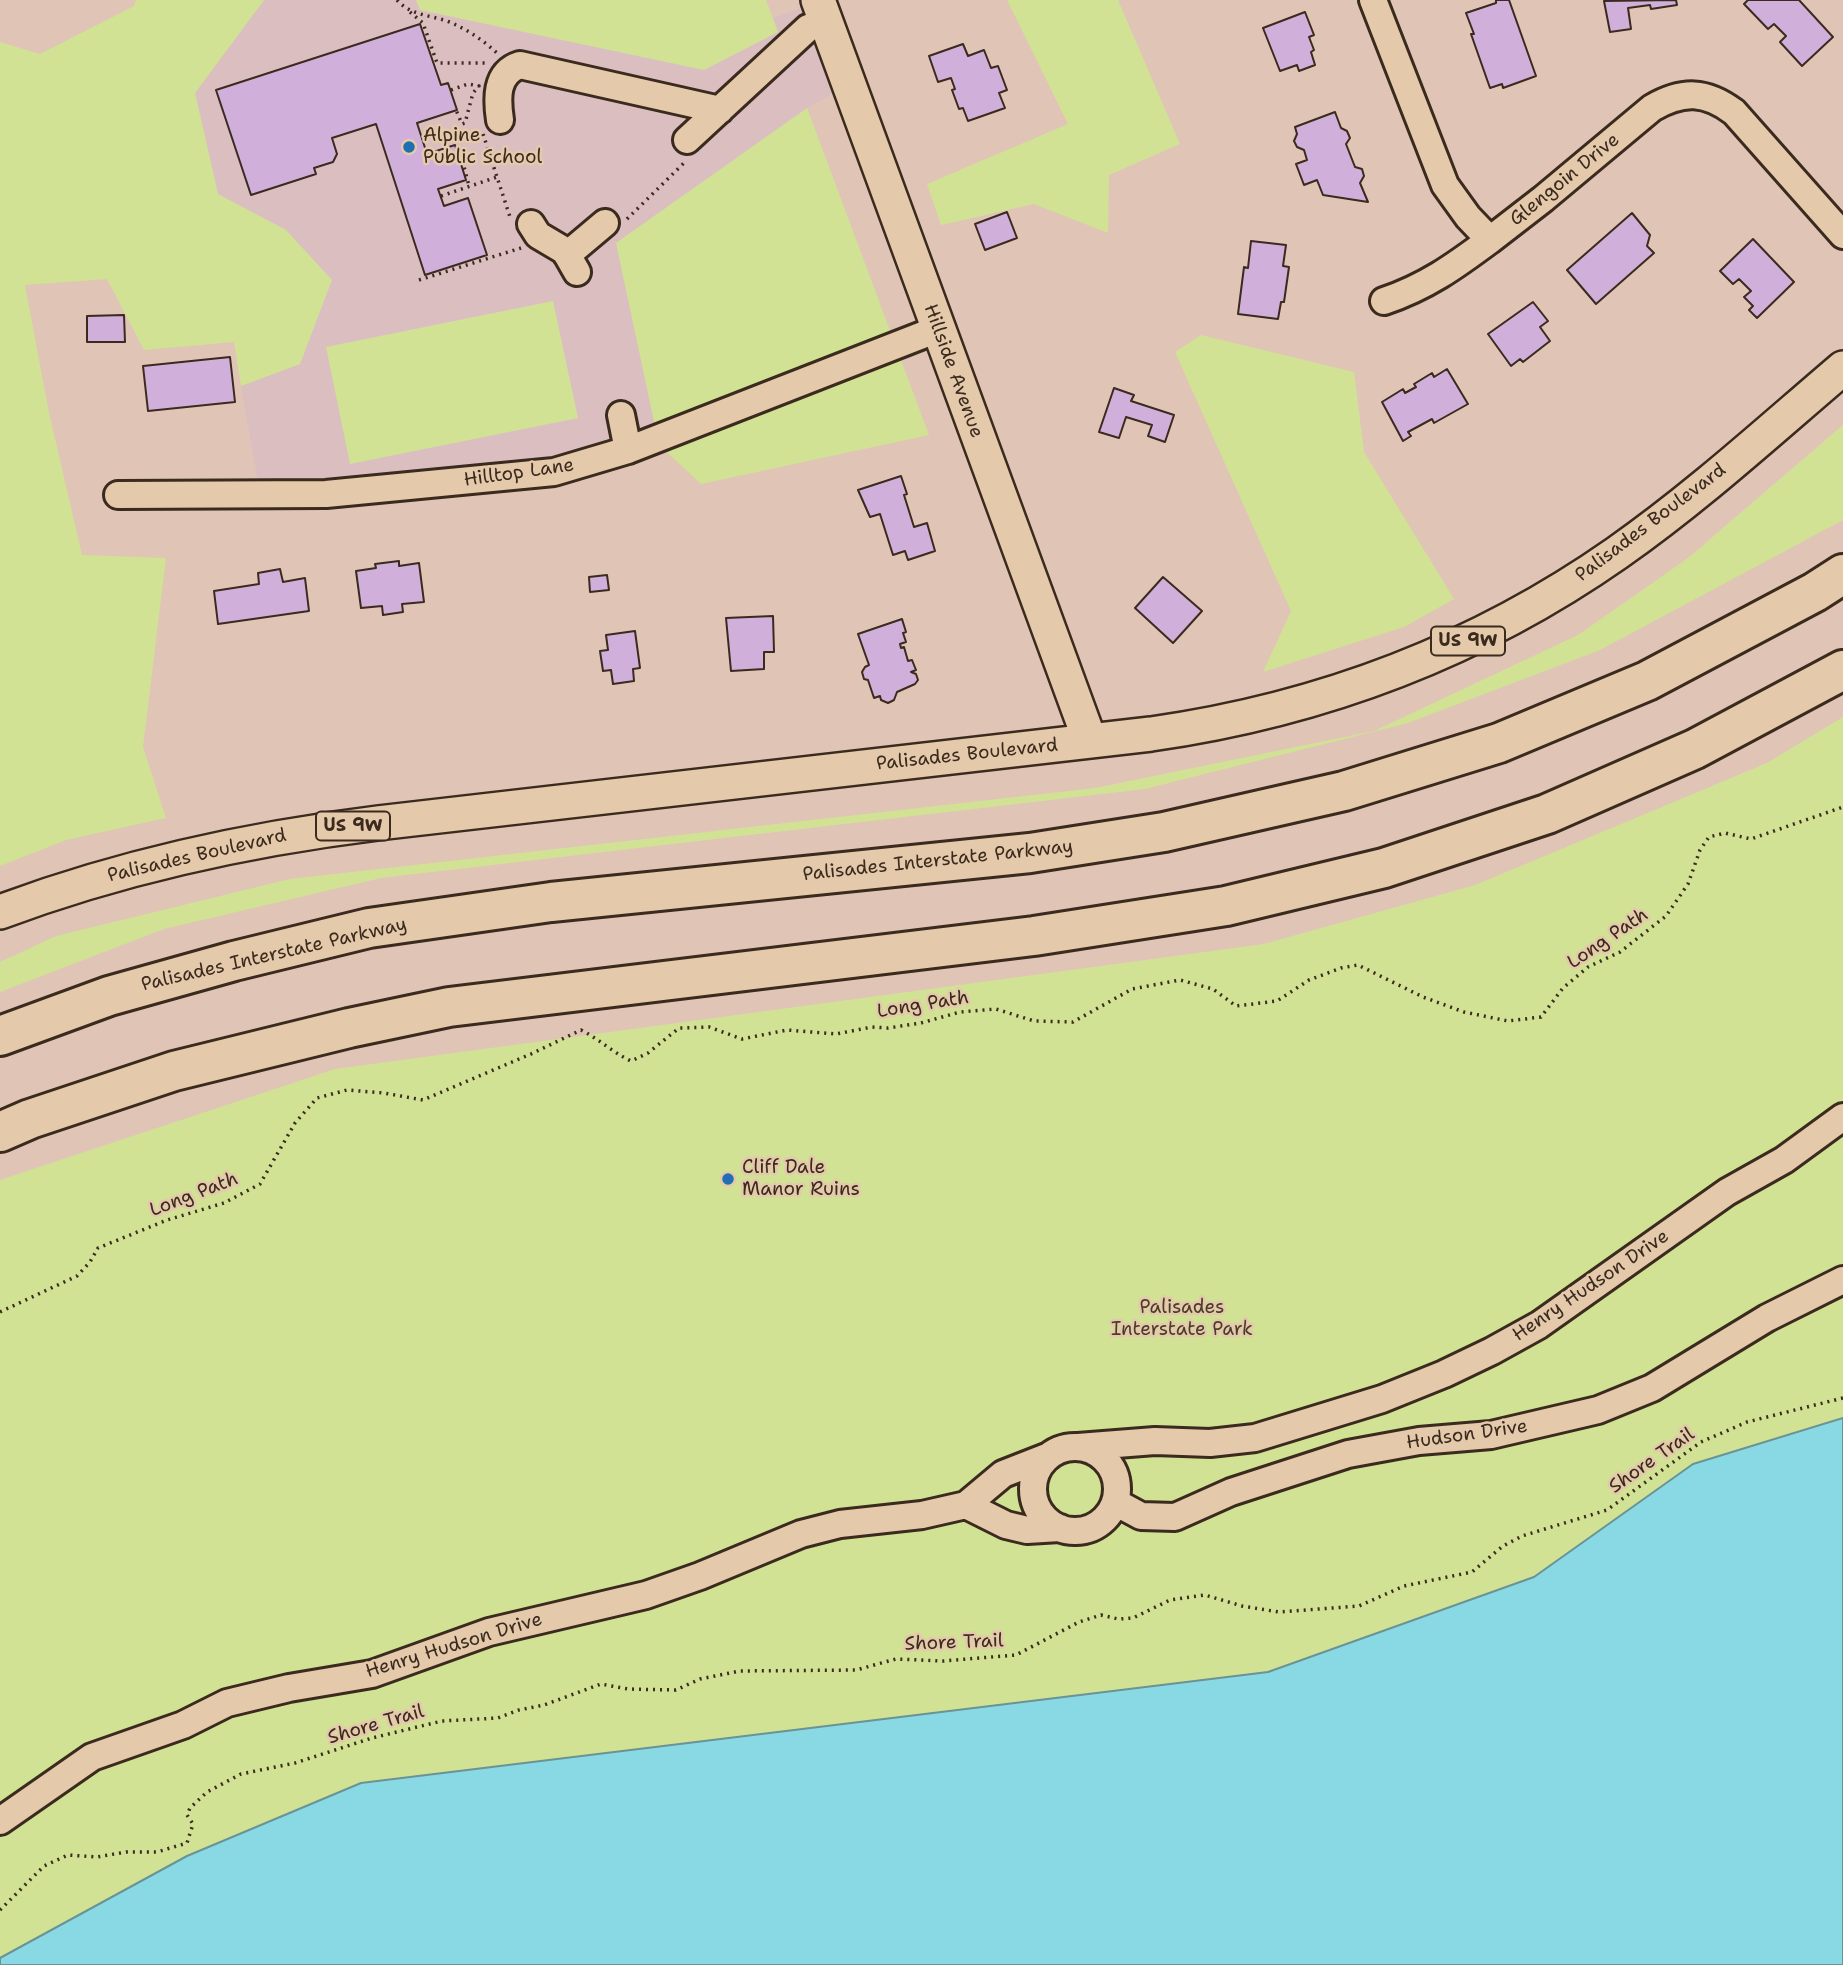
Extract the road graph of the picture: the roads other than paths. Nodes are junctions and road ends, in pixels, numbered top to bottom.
1 (1373, 0) edge
2 (822, 11) edge
3 (720, 110) junction
4 (491, 124) road end
5 (689, 148) road end
6 (614, 222) road end
7 (1839, 222) edge
8 (521, 235) road end
9 (1490, 240) junction
10 (1384, 301) dead end
11 (938, 329) junction
12 (1843, 368) edge
13 (621, 415) dead end
14 (628, 450) junction
15 (118, 495) dead end
16 (1843, 574) edge
17 (1843, 670) edge
18 (1090, 741) junction
19 (0, 912) edge
20 (0, 1036) edge
21 (1843, 1117) edge
22 (0, 1132) edge
23 (1843, 1280) edge
24 (1155, 1441) junction
25 (1078, 1447) junction
26 (1049, 1456) junction
27 (1115, 1491) junction
28 (966, 1505) junction
29 (1060, 1528) junction
30 (0, 1821) edge

1 - 9 street, Glengoin Drive
2 - 3 street
2 - 11 main road, Hillside Avenue
3 - 4 street
3 - 5 street
6 - 8 street
7 - 9 street, Glengoin Drive
9 - 10 street
11 - 14 street, Hilltop Lane
11 - 18 main road, Hillside Avenue
12 - 18 main road, Palisades Boulevard / US 9W
13 - 14 street
14 - 15 street, Hilltop Lane
16 - 20 highway, Palisades Interstate Parkway
17 - 22 highway
18 - 19 main road, Palisades Boulevard / US 9W
21 - 24 street, Henry Hudson Drive
23 - 27 street, Hudson Drive
24 - 25 street, Henry Hudson Drive
24 - 27 street
25 - 26 street, Henry Hudson Drive
25 - 27 street
26 - 28 street, Henry Hudson Drive
26 - 29 street
27 - 29 street
28 - 29 street
28 - 30 street, Henry Hudson Drive

